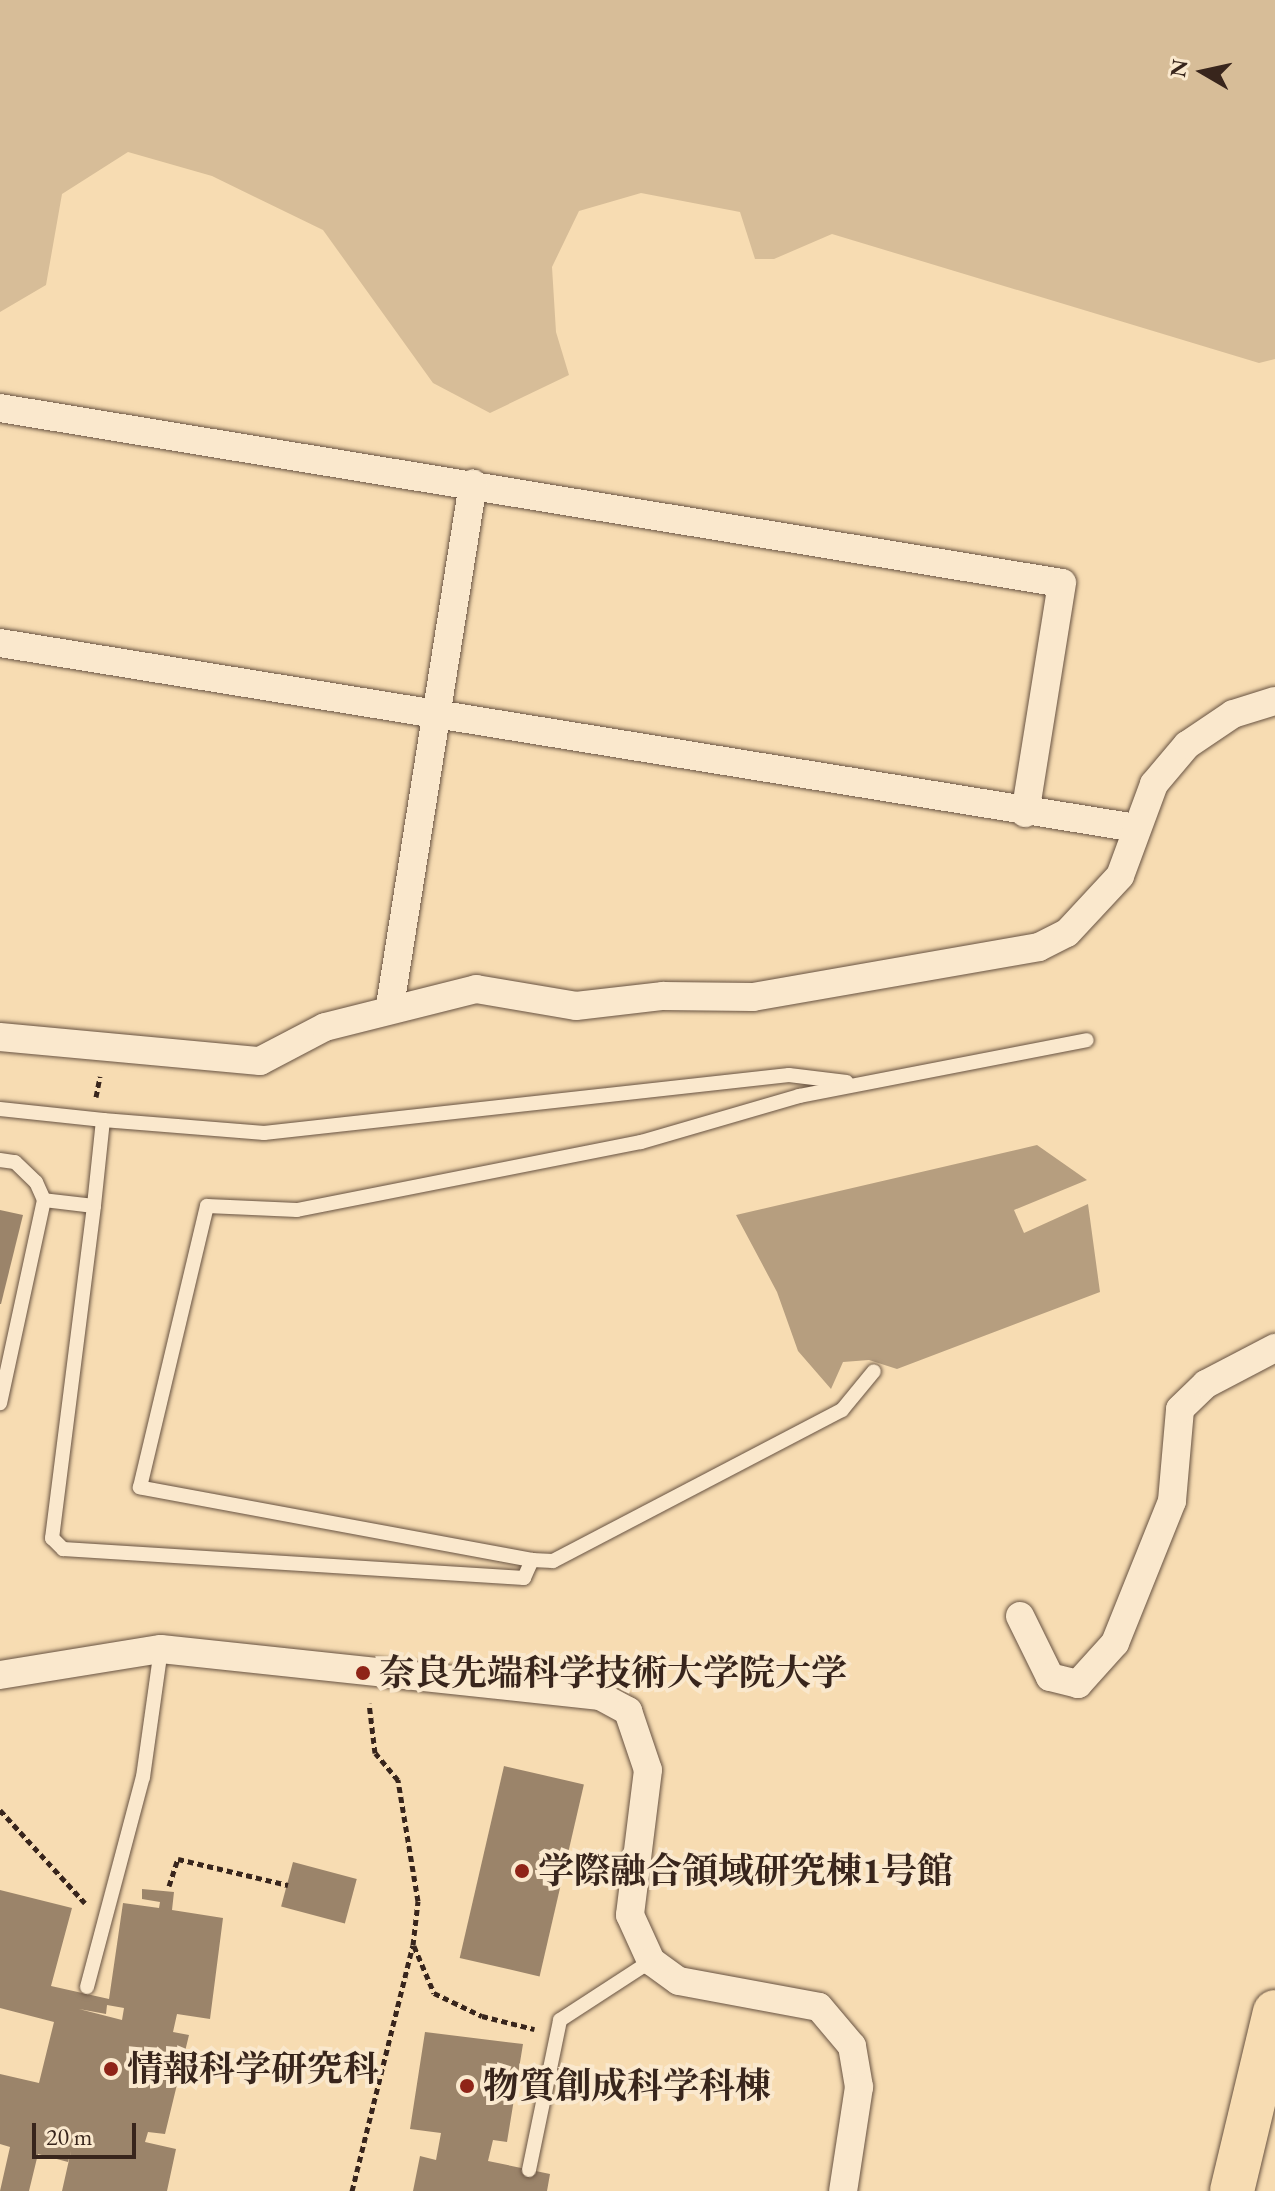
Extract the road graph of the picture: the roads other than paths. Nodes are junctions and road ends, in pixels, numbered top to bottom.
1 (0, 408) edge
2 (473, 484) junction
3 (0, 643) edge
4 (1275, 701) edge
5 (437, 717) junction
6 (1025, 813) junction
7 (1136, 828) junction
8 (390, 1006) junction
9 (0, 1037) edge
10 (1087, 1040) dead end
11 (859, 1083) junction
12 (0, 1109) edge
13 (97, 1119) junction
14 (0, 1160) edge
15 (44, 1200) junction
16 (94, 1206) junction
17 (1275, 1348) edge
18 (874, 1371) dead end
19 (0, 1403) edge
20 (532, 1560) junction
21 (1020, 1616) dead end
22 (161, 1649) junction
23 (0, 1675) edge
24 (651, 1961) junction
25 (87, 1987) dead end
26 (1275, 2012) edge
27 (529, 2170) dead end
28 (843, 2191) edge
29 (1232, 2191) edge

1 - 2 street
2 - 5 street
2 - 6 street
3 - 5 street
4 - 7 street
5 - 6 street
5 - 8 street
6 - 7 street
7 - 8 street
8 - 9 street
10 - 11 lane
11 - 13 lane
11 - 20 lane
12 - 13 lane
13 - 16 lane
14 - 15 lane
15 - 16 lane
15 - 19 lane
16 - 20 lane
17 - 21 street
18 - 20 lane
22 - 23 street
22 - 24 street
22 - 25 lane
24 - 27 lane
24 - 28 street
26 - 29 highway

